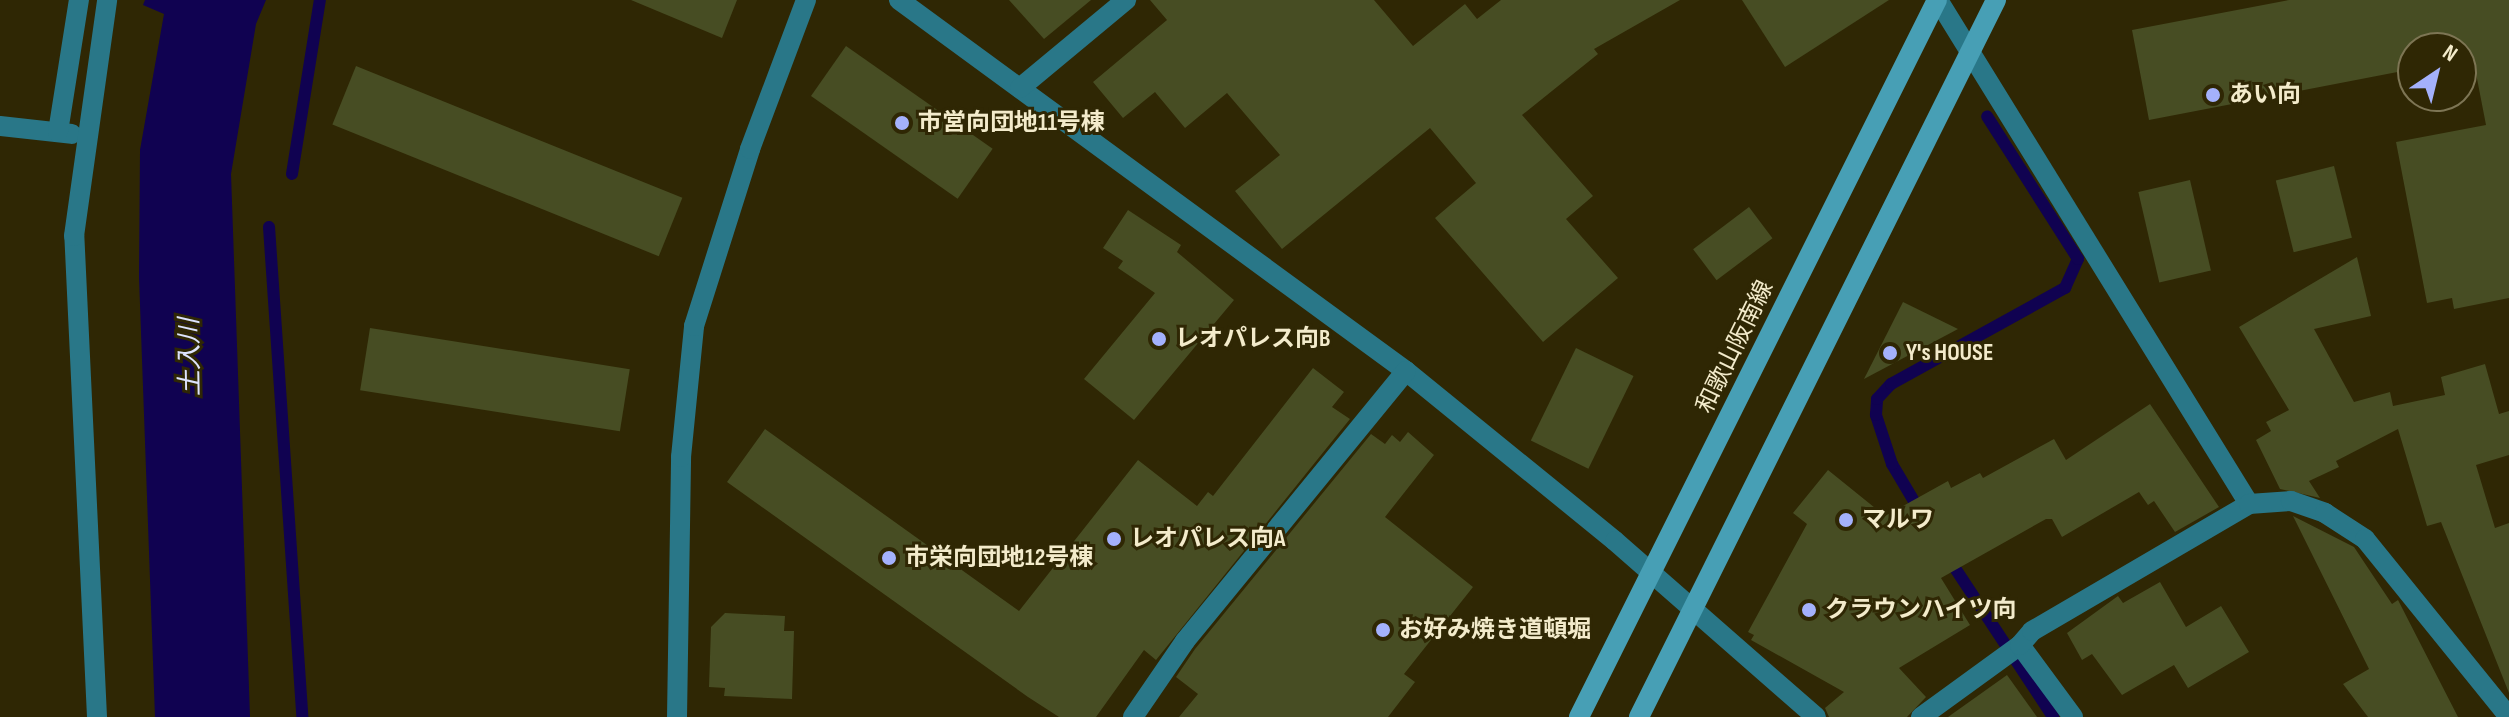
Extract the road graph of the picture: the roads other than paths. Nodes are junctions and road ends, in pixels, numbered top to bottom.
1 (79, 0) edge
2 (107, 0) edge
3 (806, 0) edge
4 (899, 0) edge
5 (1126, 0) edge
6 (1938, 0) edge
7 (1996, 0) edge
8 (1971, 48) junction
9 (1020, 88) junction
10 (0, 126) edge
11 (58, 132) junction
12 (84, 135) junction
13 (1406, 371) junction
14 (2249, 504) junction
15 (1651, 573) junction
16 (1693, 610) junction
17 (2012, 651) junction
18 (97, 717) edge
19 (677, 717) edge
20 (1133, 717) edge
21 (1579, 717) edge
22 (1639, 717) edge
23 (1816, 717) edge
24 (1921, 717) edge
25 (2073, 717) edge
26 (2509, 717) edge

1 - 11 street
2 - 12 street
3 - 19 street
4 - 9 street
5 - 9 street
6 - 8 street
6 - 15 main road, 和歌山阪南線
7 - 8 main road
8 - 14 street
8 - 16 main road
9 - 13 street
10 - 11 street
11 - 12 street
12 - 18 street
13 - 15 street
13 - 20 street
14 - 17 street
14 - 26 street
15 - 16 street
15 - 21 main road, 和歌山阪南線
16 - 22 main road
16 - 23 street
17 - 24 street
17 - 25 street

